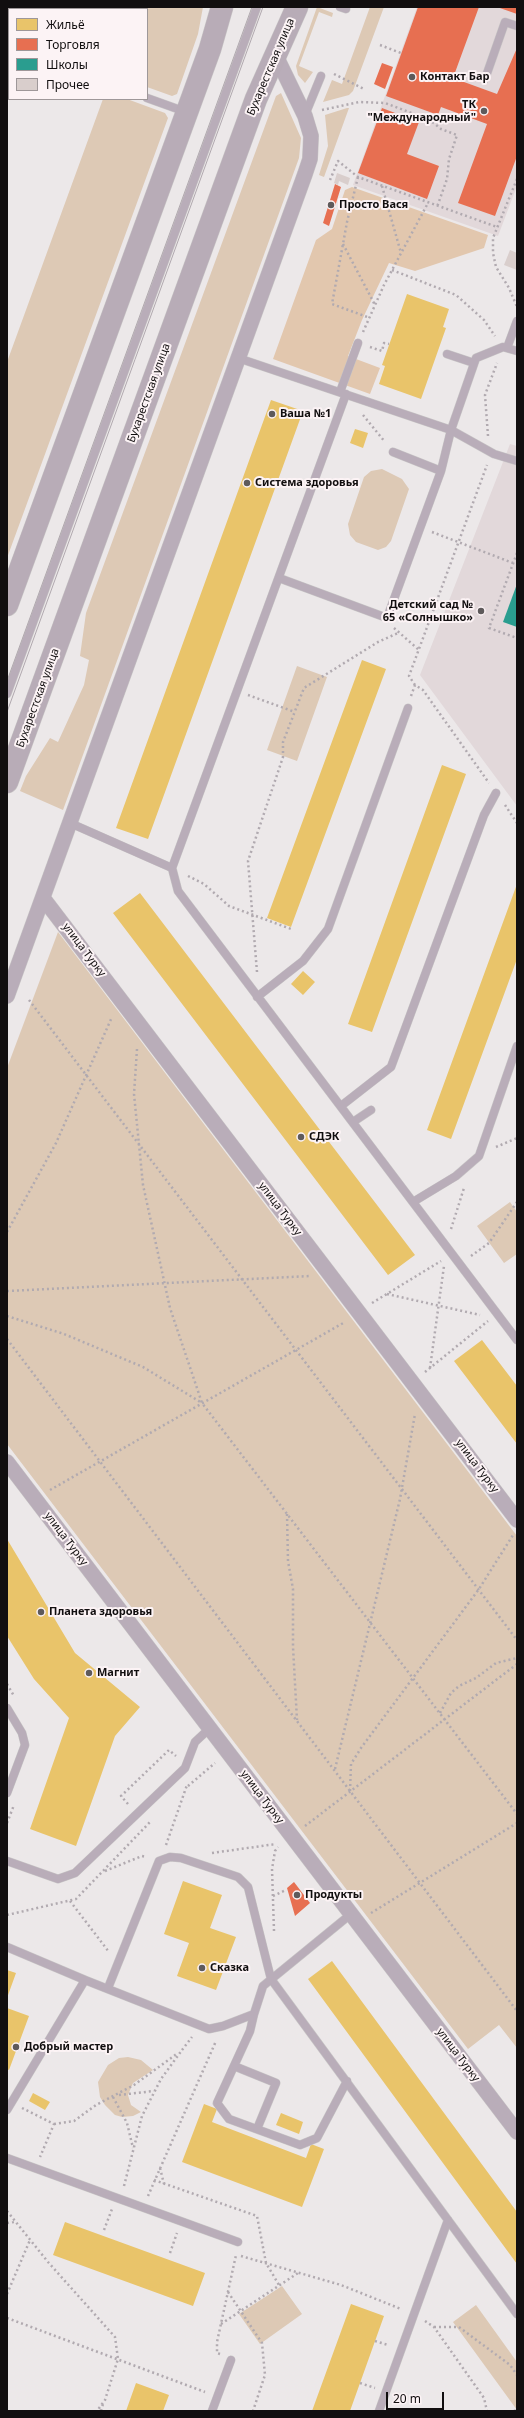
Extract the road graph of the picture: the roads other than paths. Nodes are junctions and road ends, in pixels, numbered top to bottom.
1 (222, 7) edge
2 (257, 7) edge
3 (297, 7) edge
4 (517, 26) edge
5 (276, 54) junction
6 (321, 76) dead end
7 (485, 79) dead end
8 (148, 98) edge
9 (187, 112) junction
10 (311, 113) junction
11 (517, 321) edge
12 (358, 343) road end
13 (505, 347) junction
14 (517, 351) edge
15 (447, 354) dead end
16 (238, 358) junction
17 (474, 363) junction
18 (343, 393) junction
19 (450, 430) junction
20 (393, 452) road end
21 (517, 461) edge
22 (441, 471) junction
23 (278, 578) junction
24 (7, 605) edge
25 (7, 694) edge
26 (408, 708) road end
27 (7, 782) edge
28 (496, 793) road end
29 (70, 823) junction
30 (172, 868) junction
31 (43, 898) junction
32 (7, 996) edge
33 (257, 997) junction
34 (517, 1046) edge
35 (341, 1106) junction
36 (371, 1110) dead end
37 (353, 1122) junction
38 (413, 1202) junction
39 (517, 1340) edge
40 (7, 1462) edge
41 (517, 1520) edge
42 (7, 1708) edge
43 (210, 1728) junction
44 (7, 1793) edge
45 (7, 1861) edge
46 (354, 1918) junction
47 (7, 1947) edge
48 (270, 1979) junction
49 (85, 1980) junction
50 (108, 1988) junction
51 (254, 2014) junction
52 (234, 2066) junction
53 (347, 2081) junction
54 (9, 2106) edge
55 (257, 2129) junction
56 (517, 2132) edge
57 (7, 2158) edge
58 (448, 2220) junction
59 (238, 2242) road end
60 (517, 2314) edge
61 (231, 2360) road end
62 (212, 2411) edge
63 (379, 2411) edge

1 - 9 main road
2 - 25 lane
3 - 5 main road, Бухарестская улица
4 - 7 lane
5 - 10 street
5 - 27 main road, Бухарестская улица
6 - 10 lane
8 - 9 lane
9 - 24 main road
10 - 16 street
11 - 13 lane
12 - 18 lane
13 - 14 lane
13 - 17 lane
15 - 17 lane
16 - 18 lane
16 - 29 street
17 - 19 lane
18 - 19 lane
18 - 23 lane
19 - 21 lane
19 - 22 lane
20 - 22 lane
22 - 23 lane
23 - 30 lane
26 - 33 lane
28 - 35 lane
29 - 30 lane
29 - 31 street
30 - 33 lane
31 - 32 street
31 - 41 street, улица Турку
33 - 35 lane
34 - 38 lane
35 - 37 lane
36 - 37 lane
37 - 38 lane
38 - 39 lane
40 - 43 street, улица Турку
42 - 44 lane
43 - 45 lane
43 - 46 street, улица Турку
46 - 48 lane
46 - 56 street, улица Турку
47 - 49 lane
48 - 50 lane
48 - 51 lane
48 - 53 lane
49 - 50 lane
49 - 54 lane
50 - 51 lane
51 - 52 lane
52 - 55 lane
52 - 55 lane
53 - 55 lane
53 - 58 lane
57 - 59 lane
58 - 60 lane
58 - 63 lane
61 - 62 lane

